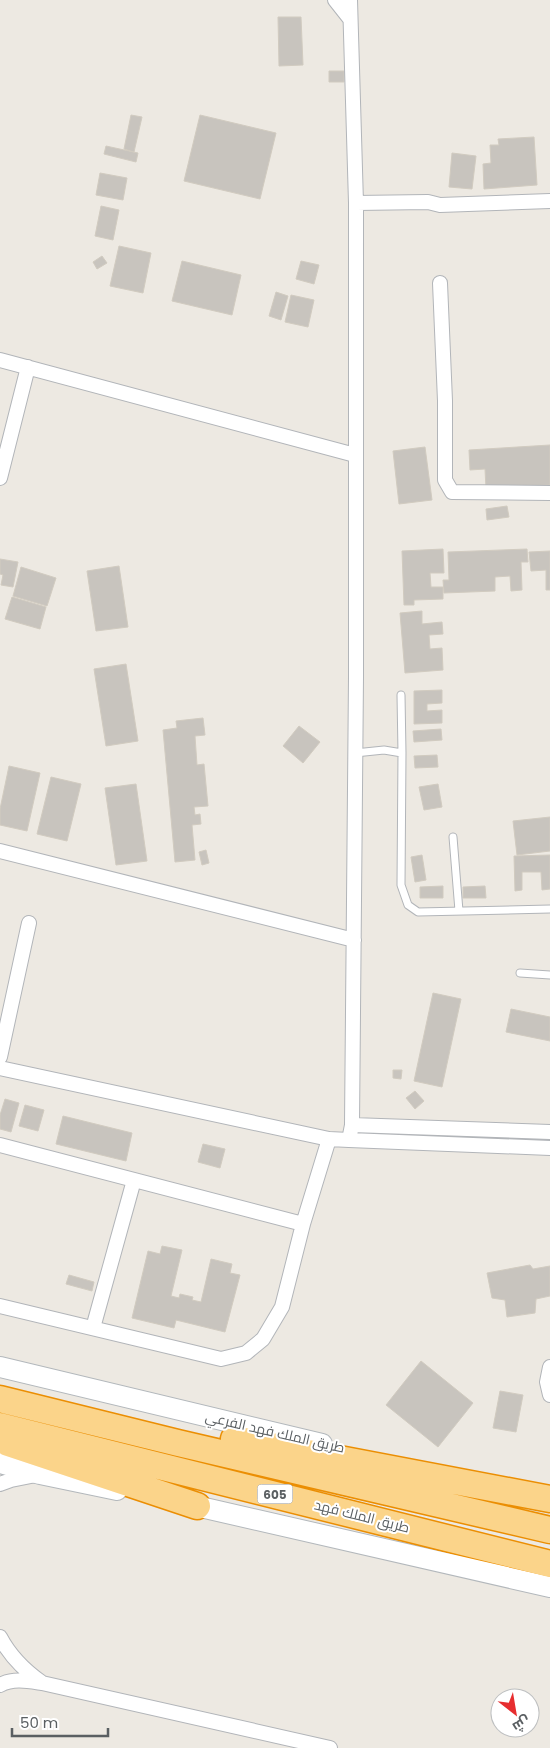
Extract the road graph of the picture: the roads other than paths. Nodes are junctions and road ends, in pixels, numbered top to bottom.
1 (335, 0) edge
2 (350, 0) edge
3 (350, 19) junction
4 (550, 201) edge
5 (356, 204) junction
6 (440, 283) dead end
7 (0, 360) edge
8 (28, 367) junction
9 (355, 455) junction
10 (0, 478) edge
11 (550, 493) edge
12 (401, 695) dead end
13 (355, 753) junction
14 (402, 753) junction
15 (452, 837) dead end
16 (0, 852) edge
17 (550, 908) edge
18 (459, 911) junction
19 (29, 923) dead end
20 (354, 940) junction
21 (520, 972) dead end
22 (550, 975) edge
23 (0, 1057) edge
24 (0, 1068) edge
25 (352, 1125) junction
26 (550, 1132) edge
27 (329, 1139) junction
28 (349, 1140) junction
29 (0, 1145) edge
30 (550, 1148) edge
31 (134, 1180) junction
32 (303, 1224) junction
33 (0, 1306) edge
34 (93, 1328) junction
35 (0, 1367) edge
36 (550, 1367) edge
37 (0, 1393) edge
38 (550, 1395) edge
39 (0, 1399) edge
40 (0, 1426) edge
41 (0, 1441) edge
42 (0, 1463) edge
43 (40, 1474) junction
44 (0, 1484) edge
45 (550, 1498) edge
46 (197, 1506) junction
47 (550, 1530) edge
48 (550, 1564) edge
49 (550, 1586) edge
50 (0, 1637) edge
51 (42, 1683) junction
52 (0, 1685) edge
53 (330, 1748) edge

1 - 3 street
2 - 3 street
3 - 5 street
4 - 5 street
5 - 9 street
6 - 11 street
7 - 8 street
8 - 9 street
8 - 10 street
9 - 13 street
12 - 14 lane
13 - 14 lane
13 - 20 street
14 - 18 lane
15 - 18 lane
16 - 20 street
17 - 18 lane
19 - 23 street
20 - 25 street
21 - 22 lane
24 - 27 street
25 - 26 street
25 - 28 street
27 - 28 street
27 - 32 street
28 - 30 street
29 - 31 street
31 - 32 street
31 - 34 street
32 - 34 street
33 - 34 street
35 - 45 main road, طريق الملك فهد الفرعي
36 - 38 street
37 - 45 highway
39 - 47 highway, طريق الملك فهد / 605
40 - 48 highway, طريق الملك فهد / 605
41 - 46 highway
42 - 43 main road
43 - 44 street
43 - 46 main road
46 - 49 main road
50 - 51 street
51 - 52 street
51 - 53 street

